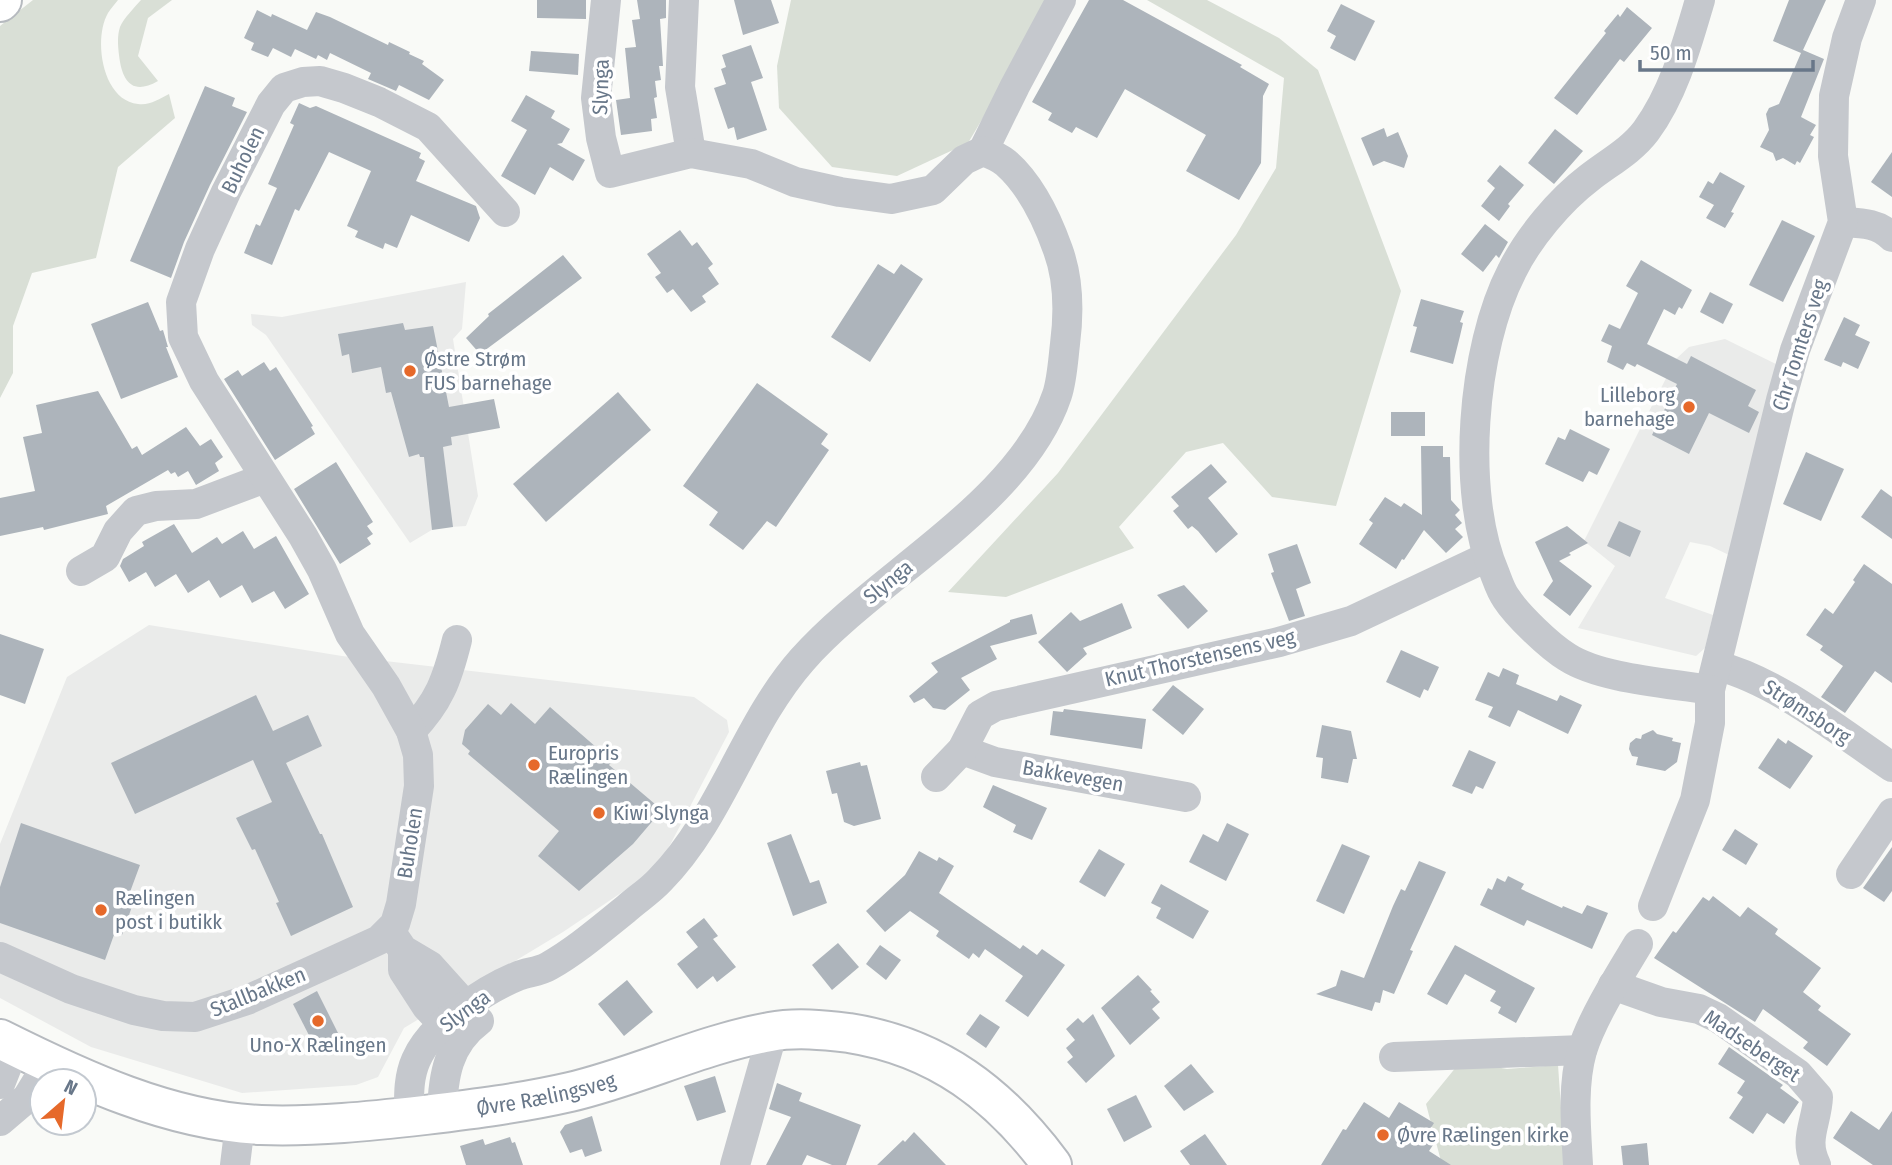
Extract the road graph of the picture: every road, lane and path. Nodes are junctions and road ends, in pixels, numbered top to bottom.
1 (606, 0) edge
2 (684, 0) edge
3 (1061, 0) edge
4 (1700, 0) edge
5 (1861, 0) edge
6 (983, 151) junction
7 (691, 153) junction
8 (505, 212) dead end
9 (1843, 222) junction
10 (1892, 237) edge
11 (265, 478) junction
12 (1487, 557) junction
13 (81, 571) dead end
14 (457, 640) dead end
15 (1714, 678) junction
16 (411, 731) junction
17 (962, 750) junction
18 (1892, 767) edge
19 (936, 777) dead end
20 (1186, 797) dead end
21 (1892, 813) edge
22 (1851, 874) dead end
23 (1653, 906) dead end
24 (396, 941) junction
25 (1637, 944) dead end
26 (0, 957) edge
27 (1613, 985) junction
28 (459, 1020) junction
29 (773, 1031) junction
30 (21, 1049) edge
31 (1582, 1050) junction
32 (1394, 1058) dead end
33 (0, 1084) edge
34 (426, 1114) junction
35 (0, 1121) edge
36 (240, 1124) junction
37 (235, 1165) edge
38 (734, 1165) edge
39 (1052, 1165) edge
40 (1578, 1165) edge
41 (1816, 1165) edge

1 - 7 street, Slynga
2 - 7 street
3 - 6 street
4 - 12 street, Strømsborg
5 - 9 street, Chr Tomters veg
6 - 7 street, Slynga
6 - 28 street, Slynga
8 - 11 street, Buholen
9 - 10 street
9 - 15 street, Chr Tomters veg
11 - 13 street
11 - 16 street, Buholen
12 - 15 street, Strømsborg
12 - 17 street, Knut Thorstensens veg
14 - 16 street
15 - 18 street, Strømsborg
15 - 23 street, Chr Tomters veg
16 - 24 street, Buholen
17 - 19 street, Knut Thorstensens veg
17 - 20 street, Bakkevegen
21 - 22 street
24 - 26 street, Stallbakken
24 - 28 street
25 - 27 street
27 - 31 street
27 - 41 street, Madseberget
28 - 34 street, Slynga
29 - 34 main road, Øvre Rælingsveg
29 - 38 street
29 - 39 main road, Øvre Rælingsveg
30 - 33 street
30 - 35 street
30 - 36 main road, Øvre Rælingsveg
31 - 32 street
31 - 40 street
34 - 36 main road, Øvre Rælingsveg
36 - 37 street

